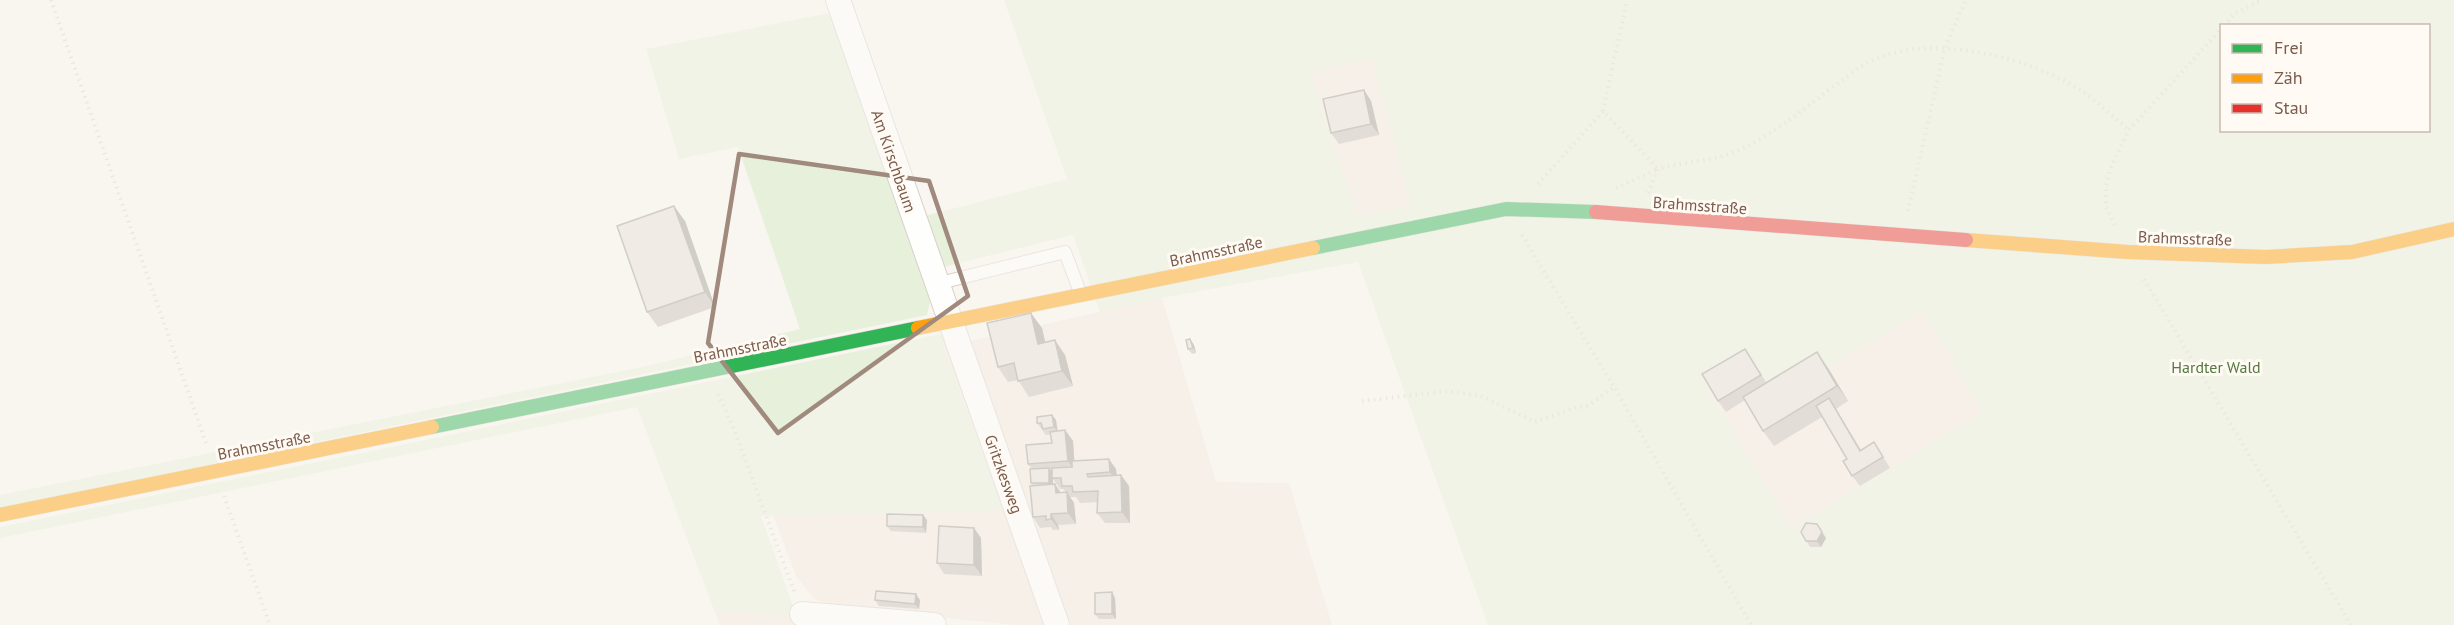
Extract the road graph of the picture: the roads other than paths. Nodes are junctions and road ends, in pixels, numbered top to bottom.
1 (838, 0) edge
2 (2454, 229) edge
3 (936, 284) junction
4 (1081, 295) junction
5 (950, 322) junction
6 (0, 515) edge
7 (802, 614) road end
8 (934, 625) edge
9 (1057, 625) edge

1 - 3 street, Am Kirschbaum
2 - 4 street, Brahmsstraße
3 - 4 lane
3 - 5 street, Am Kirschbaum
4 - 5 street, Brahmsstraße
5 - 6 street, Brahmsstraße
5 - 9 street, Gritzkesweg
7 - 8 street

